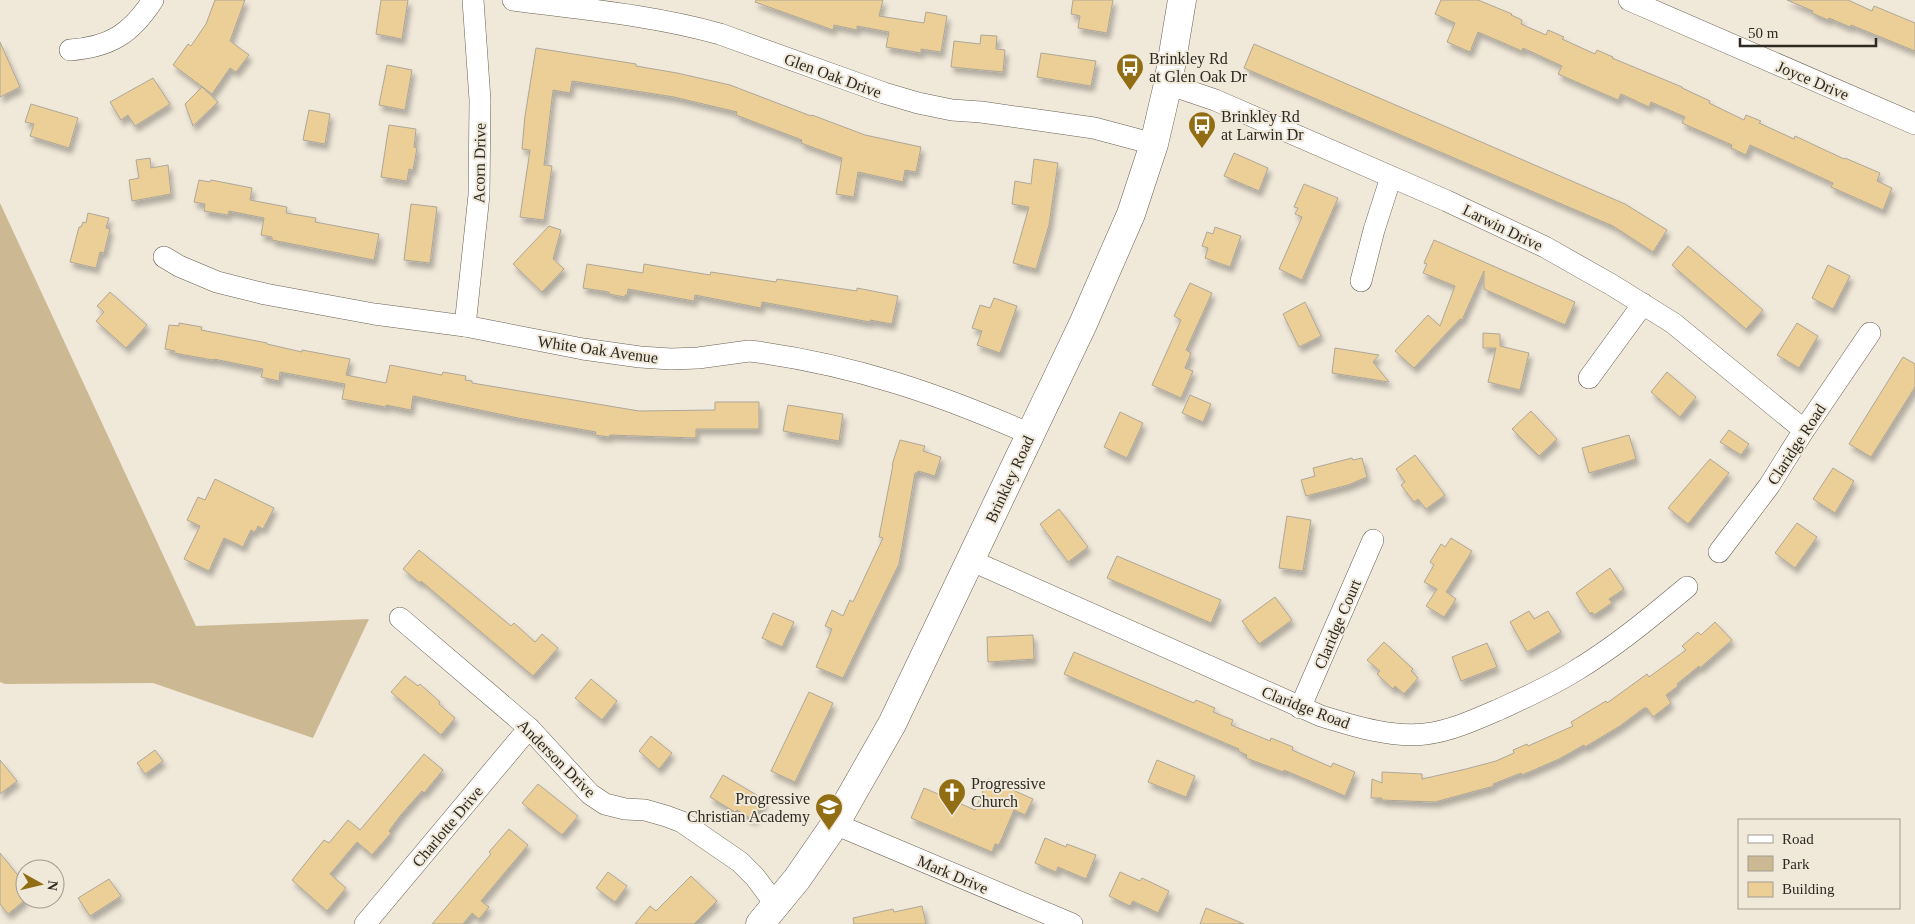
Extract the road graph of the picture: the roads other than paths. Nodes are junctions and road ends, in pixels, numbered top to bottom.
1 (153, 0) edge
2 (473, 0) edge
3 (513, 0) edge
4 (1182, 0) edge
5 (1629, 0) edge
6 (70, 50) dead end
7 (1168, 84) junction
8 (1915, 124) edge
9 (1154, 144) junction
10 (1392, 177) junction
11 (164, 257) dead end
12 (1361, 281) dead end
13 (1643, 304) junction
14 (465, 326) junction
15 (1870, 333) dead end
16 (1589, 378) dead end
17 (1804, 430) junction
18 (1030, 434) junction
19 (1373, 540) dead end
20 (1720, 552) dead end
21 (970, 560) junction
22 (1687, 587) dead end
23 (400, 618) dead end
24 (1300, 708) junction
25 (528, 728) junction
26 (835, 824) junction
27 (768, 914) edge
28 (365, 924) edge
29 (1072, 924) edge

1 - 6 street
2 - 14 street, Acorn Drive
3 - 9 street, Glen Oak Drive
4 - 7 main road, Brinkley Road
5 - 8 street, Joyce Drive
7 - 9 main road, Brinkley Road
7 - 10 street, Larwin Drive
9 - 18 main road, Brinkley Road
10 - 12 street
10 - 13 street, Larwin Drive
11 - 14 street, White Oak Avenue
13 - 16 street
13 - 17 street, Larwin Drive
14 - 18 street, White Oak Avenue
15 - 17 street, Claridge Road
17 - 20 street, Claridge Road
18 - 21 main road, Brinkley Road
19 - 24 street, Claridge Court
21 - 24 street, Claridge Road
21 - 26 main road, Brinkley Road
22 - 24 street, Claridge Road
23 - 25 street, Anderson Drive
25 - 27 street, Anderson Drive
25 - 28 street, Charlotte Drive
26 - 27 main road, Brinkley Road
26 - 29 street, Mark Drive

